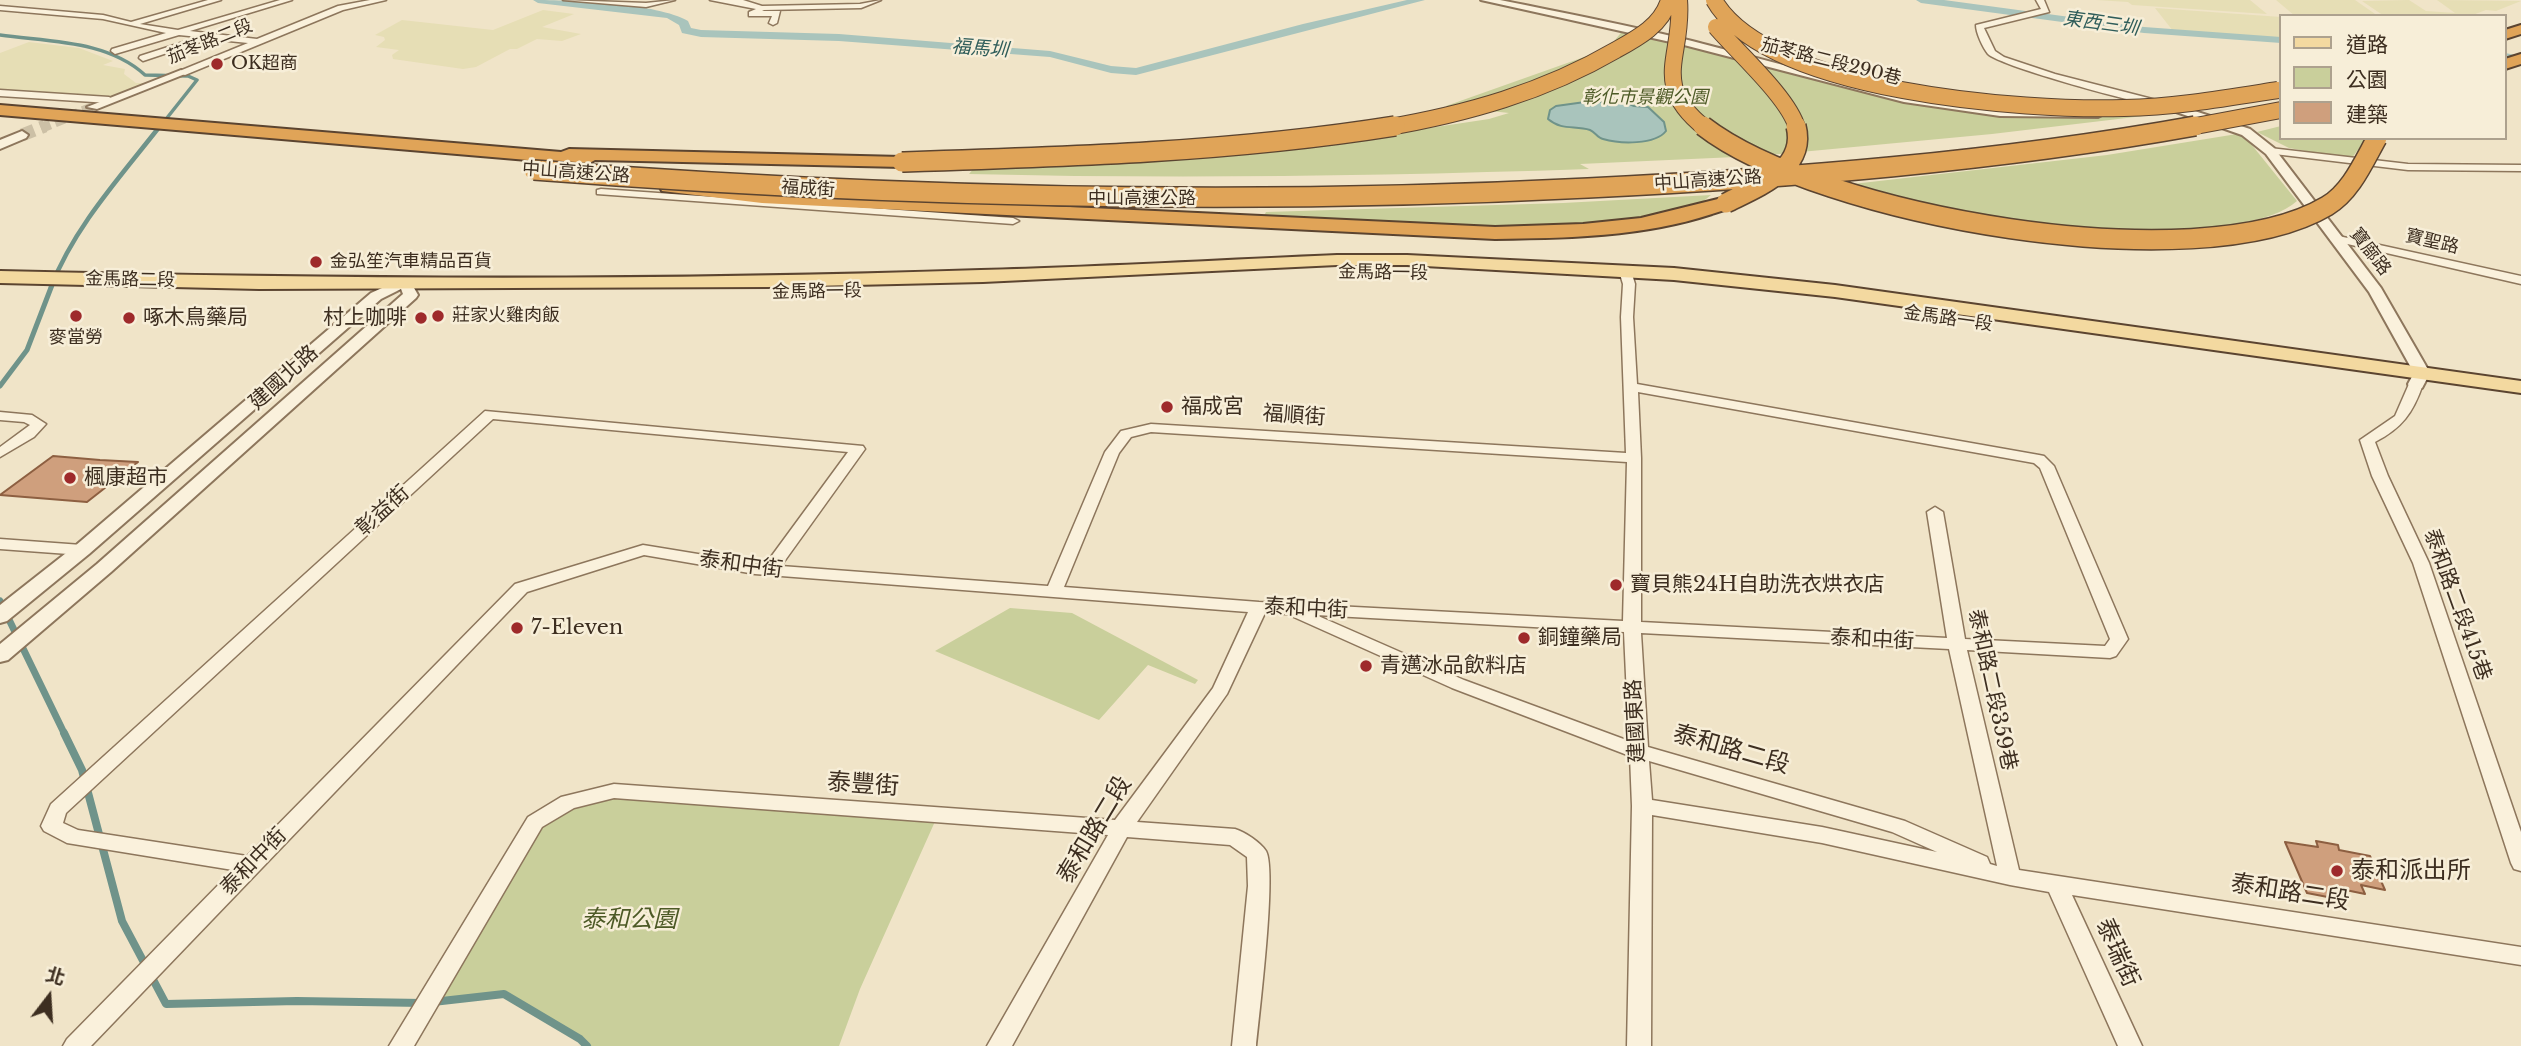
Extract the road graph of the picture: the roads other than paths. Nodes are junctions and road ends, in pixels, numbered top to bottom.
1 (217, 0) edge
2 (288, 0) edge
3 (382, 0) edge
4 (568, 0) edge
5 (671, 0) edge
6 (714, 0) edge
7 (877, 0) edge
8 (1486, 0) edge
9 (1669, 0) edge
10 (1679, 0) edge
11 (1701, 0) edge
12 (1714, 0) edge
13 (2040, 0) edge
14 (0, 8) edge
15 (762, 8) junction
16 (773, 23) dead end
17 (132, 24) junction
18 (176, 32) junction
19 (211, 36) junction
20 (257, 42) junction
21 (115, 51) dead end
22 (143, 58) dead end
23 (1842, 71) dead end
24 (176, 75) joint
25 (2280, 89) edge
26 (0, 93) edge
27 (2280, 98) edge
28 (109, 100) junction
29 (2168, 105) junction
30 (93, 107) tunnel mouth
31 (2132, 107) junction
32 (0, 110) edge
33 (2280, 110) edge
34 (0, 124) edge
35 (22, 135) tunnel mouth
36 (2376, 140) edge
37 (0, 145) edge
38 (2270, 151) junction
39 (517, 155) junction
40 (583, 167) junction
41 (2521, 168) edge
42 (601, 192) dead end
43 (1013, 221) dead end
44 (2334, 238) junction
45 (0, 277) edge
46 (1627, 277) junction
47 (2521, 280) edge
48 (259, 283) joint
49 (52, 286) junction
50 (408, 289) junction
51 (0, 292) edge
52 (376, 296) junction
53 (238, 297) joint
54 (2419, 379) junction
55 (1632, 387) junction
56 (2521, 387) edge
57 (2521, 399) edge
58 (0, 416) edge
59 (0, 453) edge
60 (1634, 458) junction
61 (1936, 512) dead end
62 (0, 544) edge
63 (82, 550) junction
64 (770, 570) junction
65 (1054, 592) junction
66 (1259, 607) junction
67 (1283, 607) junction
68 (0, 616) edge
69 (1632, 628) junction
70 (1957, 645) junction
71 (0, 655) edge
72 (1637, 751) junction
73 (80, 789) joint
74 (1642, 806) junction
75 (1121, 828) junction
76 (2521, 863) edge
77 (252, 865) junction
78 (2010, 877) junction
79 (2056, 883) junction
80 (2517, 960) edge
81 (75, 1046) edge
82 (401, 1046) edge
83 (999, 1046) edge
84 (1244, 1046) edge
85 (1639, 1046) edge
86 (2130, 1046) edge

1 - 17 street
2 - 18 street
3 - 20 street, 茄苳路二段
4 - 5 street
6 - 15 street
7 - 15 street
8 - 31 street, 茄苳路二段290巷
9 - 39 highway, bridge
10 - 36 highway, bridge
11 - 40 highway, bridge
12 - 25 highway, bridge
13 - 29 street
14 - 17 street
15 - 16 street
17 - 18 street
18 - 19 street
18 - 21 street
19 - 20 street
19 - 22 street
20 - 24 street, 茄苳路二段
23 - 31 street
24 - 28 street, 茄苳路二段
26 - 28 street
27 - 40 highway, 中山高速公路, bridge
28 - 30 street, 茄苳路二段
29 - 31 street, 茄苳路二段290巷
29 - 38 street, 寶廍路
32 - 39 highway, 中山高速公路
33 - 40 highway, 中山高速公路, bridge
34 - 40 highway, 中山高速公路, bridge
35 - 37 street
38 - 41 street
38 - 44 street, 寶廍路
39 - 40 highway, 中山高速公路
42 - 43 street, 福成街
44 - 47 street, 寶聖路
44 - 54 street, 寶廍路
45 - 49 main road, 金馬路二段
46 - 50 main road, 金馬路一段
46 - 54 main road, 金馬路一段
46 - 55 street, 建國東路
48 - 49 main road, 金馬路二段
48 - 50 main road, 金馬路一段
49 - 51 main road, 金馬路二段
49 - 53 main road, 金馬路二段
50 - 52 main road, 金馬路一段
50 - 71 street, 建國北路
52 - 53 main road, 金馬路一段
52 - 63 street, 建國北路
54 - 56 main road, 金馬路一段
54 - 57 main road, 金馬路一段
54 - 76 street, 泰和路二段415巷
55 - 60 street, 建國東路
55 - 70 street, 泰和中街
58 - 59 street
60 - 65 street, 福順街
60 - 69 street, 建國東路
61 - 70 street, 泰和路二段359巷
62 - 63 street
63 - 68 street, 建國北路
64 - 65 street, 泰和中街
64 - 73 street, 彰益街
64 - 77 street, 泰和中街
65 - 66 street, 泰和中街
66 - 67 street, 泰和中街
66 - 75 street, 泰和路二段
67 - 69 street, 泰和中街
67 - 72 street, 泰和路二段
69 - 70 street, 泰和中街
69 - 72 street, 建國東路
70 - 78 street, 泰和路二段359巷
72 - 74 street, 建國東路
72 - 78 street, 泰和路二段
73 - 77 street, 彰益街
74 - 78 street, 泰和路二段
74 - 85 street, 建國東路
75 - 82 street, 泰豐街
75 - 83 street, 泰和路二段
75 - 84 street, 泰豐街
77 - 81 street, 泰和中街
78 - 79 street, 泰和路二段
79 - 80 street, 泰和路二段
79 - 86 street, 泰瑞街

